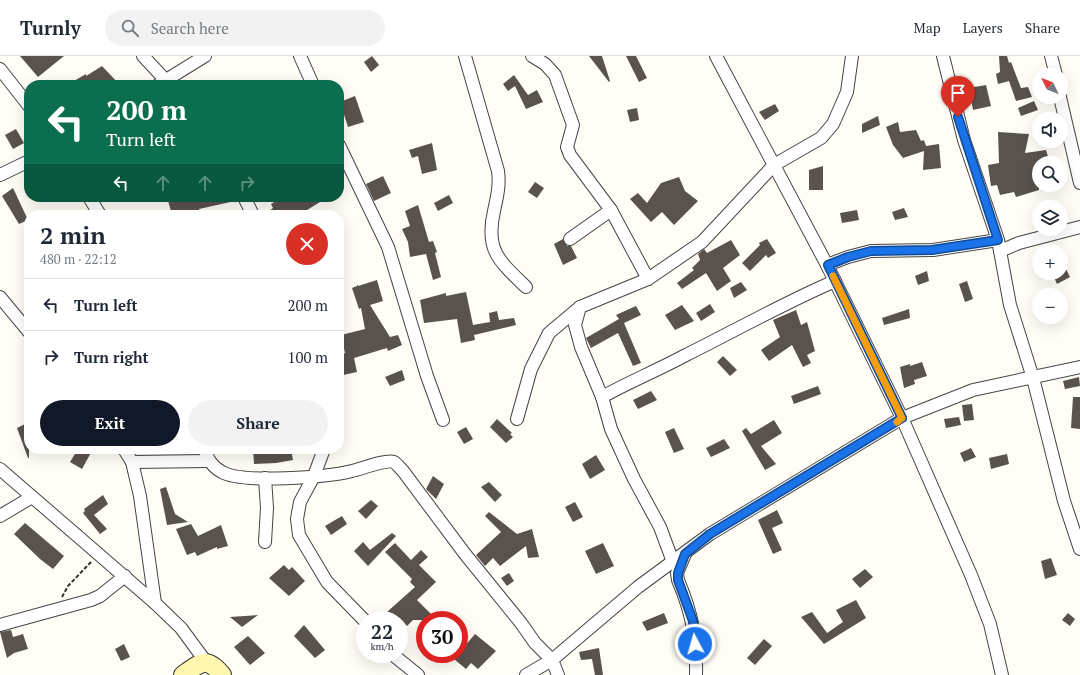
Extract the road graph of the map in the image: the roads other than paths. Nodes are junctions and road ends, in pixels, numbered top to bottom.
1 (143, 56) edge
2 (205, 56) edge
3 (300, 56) edge
4 (465, 56) edge
5 (532, 56) edge
6 (716, 56) edge
7 (852, 56) edge
8 (943, 56) edge
9 (1051, 56) edge
10 (1054, 68) edge
11 (0, 69) edge
12 (162, 80) edge
13 (169, 80) edge
14 (311, 80) edge
15 (24, 100) edge
16 (1061, 104) edge
17 (344, 156) edge
18 (24, 164) edge
19 (774, 165) junction
20 (0, 175) edge
21 (1080, 183) edge
22 (611, 210) junction
23 (1080, 227) edge
24 (570, 239) dead end
25 (999, 246) junction
26 (828, 265) junction
27 (648, 278) junction
28 (836, 281) junction
29 (526, 287) dead end
30 (0, 297) edge
31 (580, 307) junction
32 (24, 326) edge
33 (1080, 368) edge
34 (1033, 378) junction
35 (602, 397) junction
36 (902, 418) junction
37 (443, 420) dead end
38 (517, 420) dead end
39 (127, 454) edge
40 (206, 454) edge
41 (322, 454) edge
42 (208, 461) junction
43 (132, 462) junction
44 (0, 469) edge
45 (314, 476) junction
46 (265, 478) junction
47 (32, 497) junction
48 (0, 516) edge
49 (265, 542) dead end
50 (1080, 549) edge
51 (685, 554) junction
52 (673, 562) junction
53 (125, 576) junction
54 (156, 603) junction
55 (356, 613) edge
56 (0, 625) edge
57 (552, 660) junction
58 (206, 662) junction
59 (403, 663) edge
60 (183, 675) edge
61 (222, 675) edge
62 (418, 675) edge
63 (526, 675) edge
64 (558, 675) edge
65 (696, 675) edge
66 (1002, 675) edge

1 - 12 street
2 - 13 street
3 - 14 street
4 - 29 street
5 - 22 street
6 - 19 street
7 - 19 street
8 - 25 street
9 - 10 street
11 - 15 street
16 - 21 street
17 - 37 street
18 - 20 street
19 - 26 street
19 - 27 street
22 - 24 street
22 - 27 street
23 - 25 street
25 - 26 street
25 - 34 street
26 - 28 street
27 - 31 street
28 - 35 street
28 - 36 street
30 - 32 street
31 - 35 street
31 - 38 street
33 - 34 street
34 - 36 street
34 - 50 street
35 - 52 street
36 - 51 street
36 - 66 street
39 - 43 street
40 - 42 street
41 - 45 street
42 - 43 street
42 - 46 street
43 - 54 street
44 - 47 street
45 - 46 street
45 - 55 street
45 - 57 street
46 - 49 street
47 - 48 street
47 - 53 street
51 - 52 street
51 - 65 street
52 - 57 street
53 - 54 street
53 - 56 street
54 - 58 street
57 - 63 street
57 - 64 street
58 - 60 street
58 - 61 street
59 - 62 street

